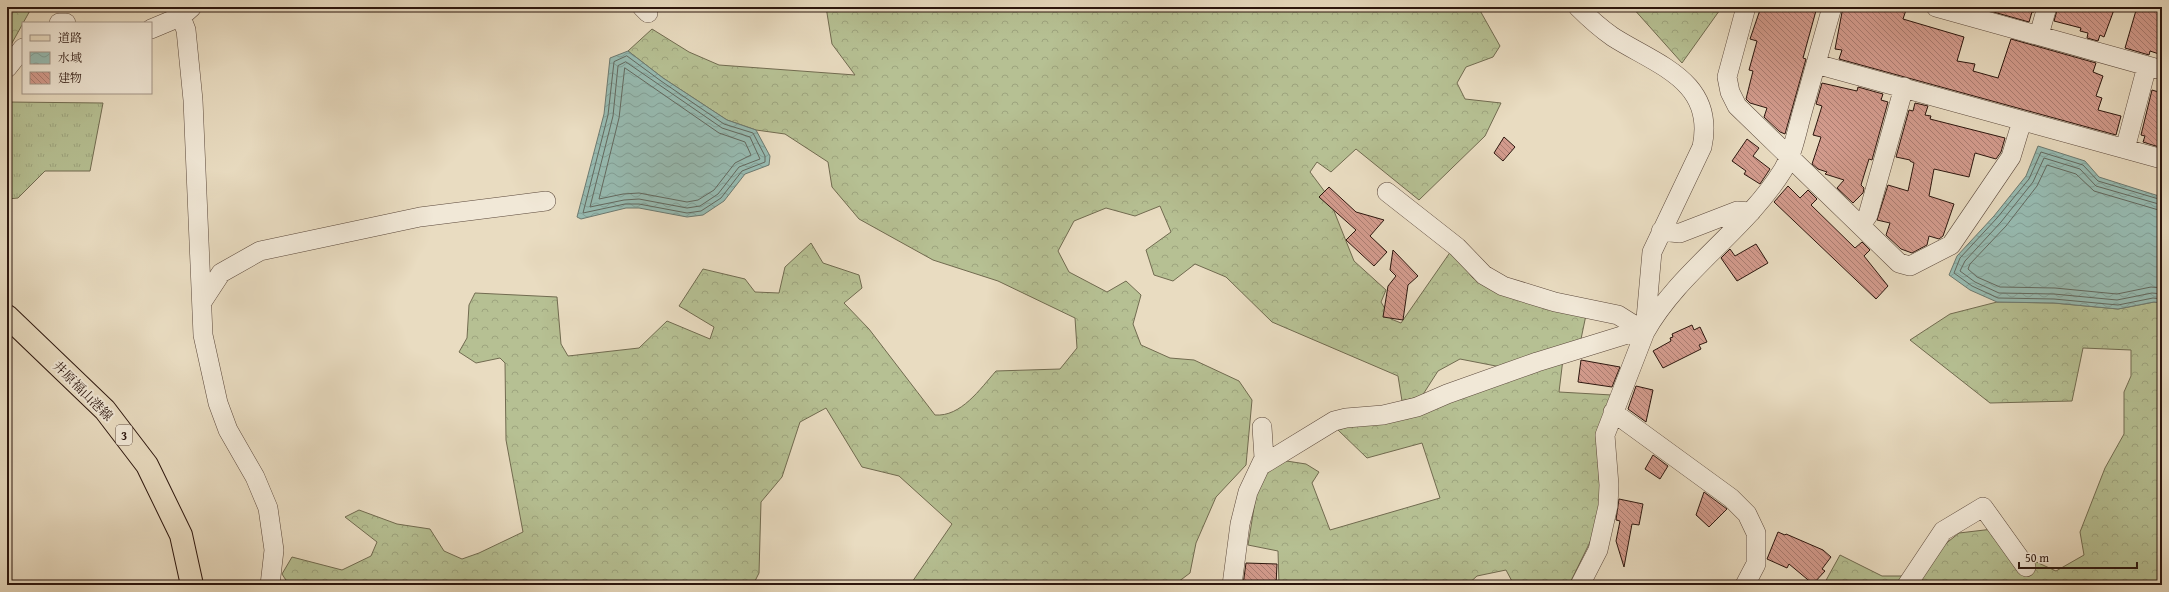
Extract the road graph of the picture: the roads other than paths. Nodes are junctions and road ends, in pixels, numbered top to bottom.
1 (1578, 7) edge
2 (1746, 7) edge
3 (1832, 7) edge
4 (1936, 7) edge
5 (2047, 7) edge
6 (184, 10) edge
7 (152, 28) edge
8 (2039, 35) junction
9 (22, 49) edge
10 (1816, 64) junction
11 (7, 68) edge
12 (2155, 68) edge
13 (1904, 87) junction
14 (2022, 121) junction
15 (2125, 148) junction
16 (1789, 157) junction
17 (2162, 159) edge
18 (1387, 192) dead end
19 (546, 201) dead end
20 (1751, 212) junction
21 (1862, 225) junction
22 (1661, 230) junction
23 (202, 302) junction
24 (7, 316) edge
25 (1645, 332) junction
26 (1612, 412) junction
27 (1262, 427) dead end
28 (1262, 465) junction
29 (2026, 566) dead end
30 (192, 585) edge
31 (270, 585) edge
32 (1232, 585) edge
33 (1580, 585) edge
34 (1745, 585) edge
35 (1907, 585) edge

1 - 22 street
2 - 16 street
3 - 10 street
4 - 8 street
5 - 8 street
6 - 7 street
6 - 23 street
8 - 12 street
9 - 11 street
10 - 13 street
10 - 16 street
12 - 15 street
13 - 14 street
13 - 21 street
14 - 15 street
14 - 21 street
15 - 17 street
16 - 20 street
16 - 21 street
18 - 25 street
19 - 23 street
20 - 22 street
20 - 25 street
22 - 25 street
23 - 31 street
24 - 30 main road, 井原福山港線 / 3
25 - 26 street
25 - 28 street
26 - 33 street
26 - 34 street
27 - 28 street
28 - 32 street
29 - 35 street

